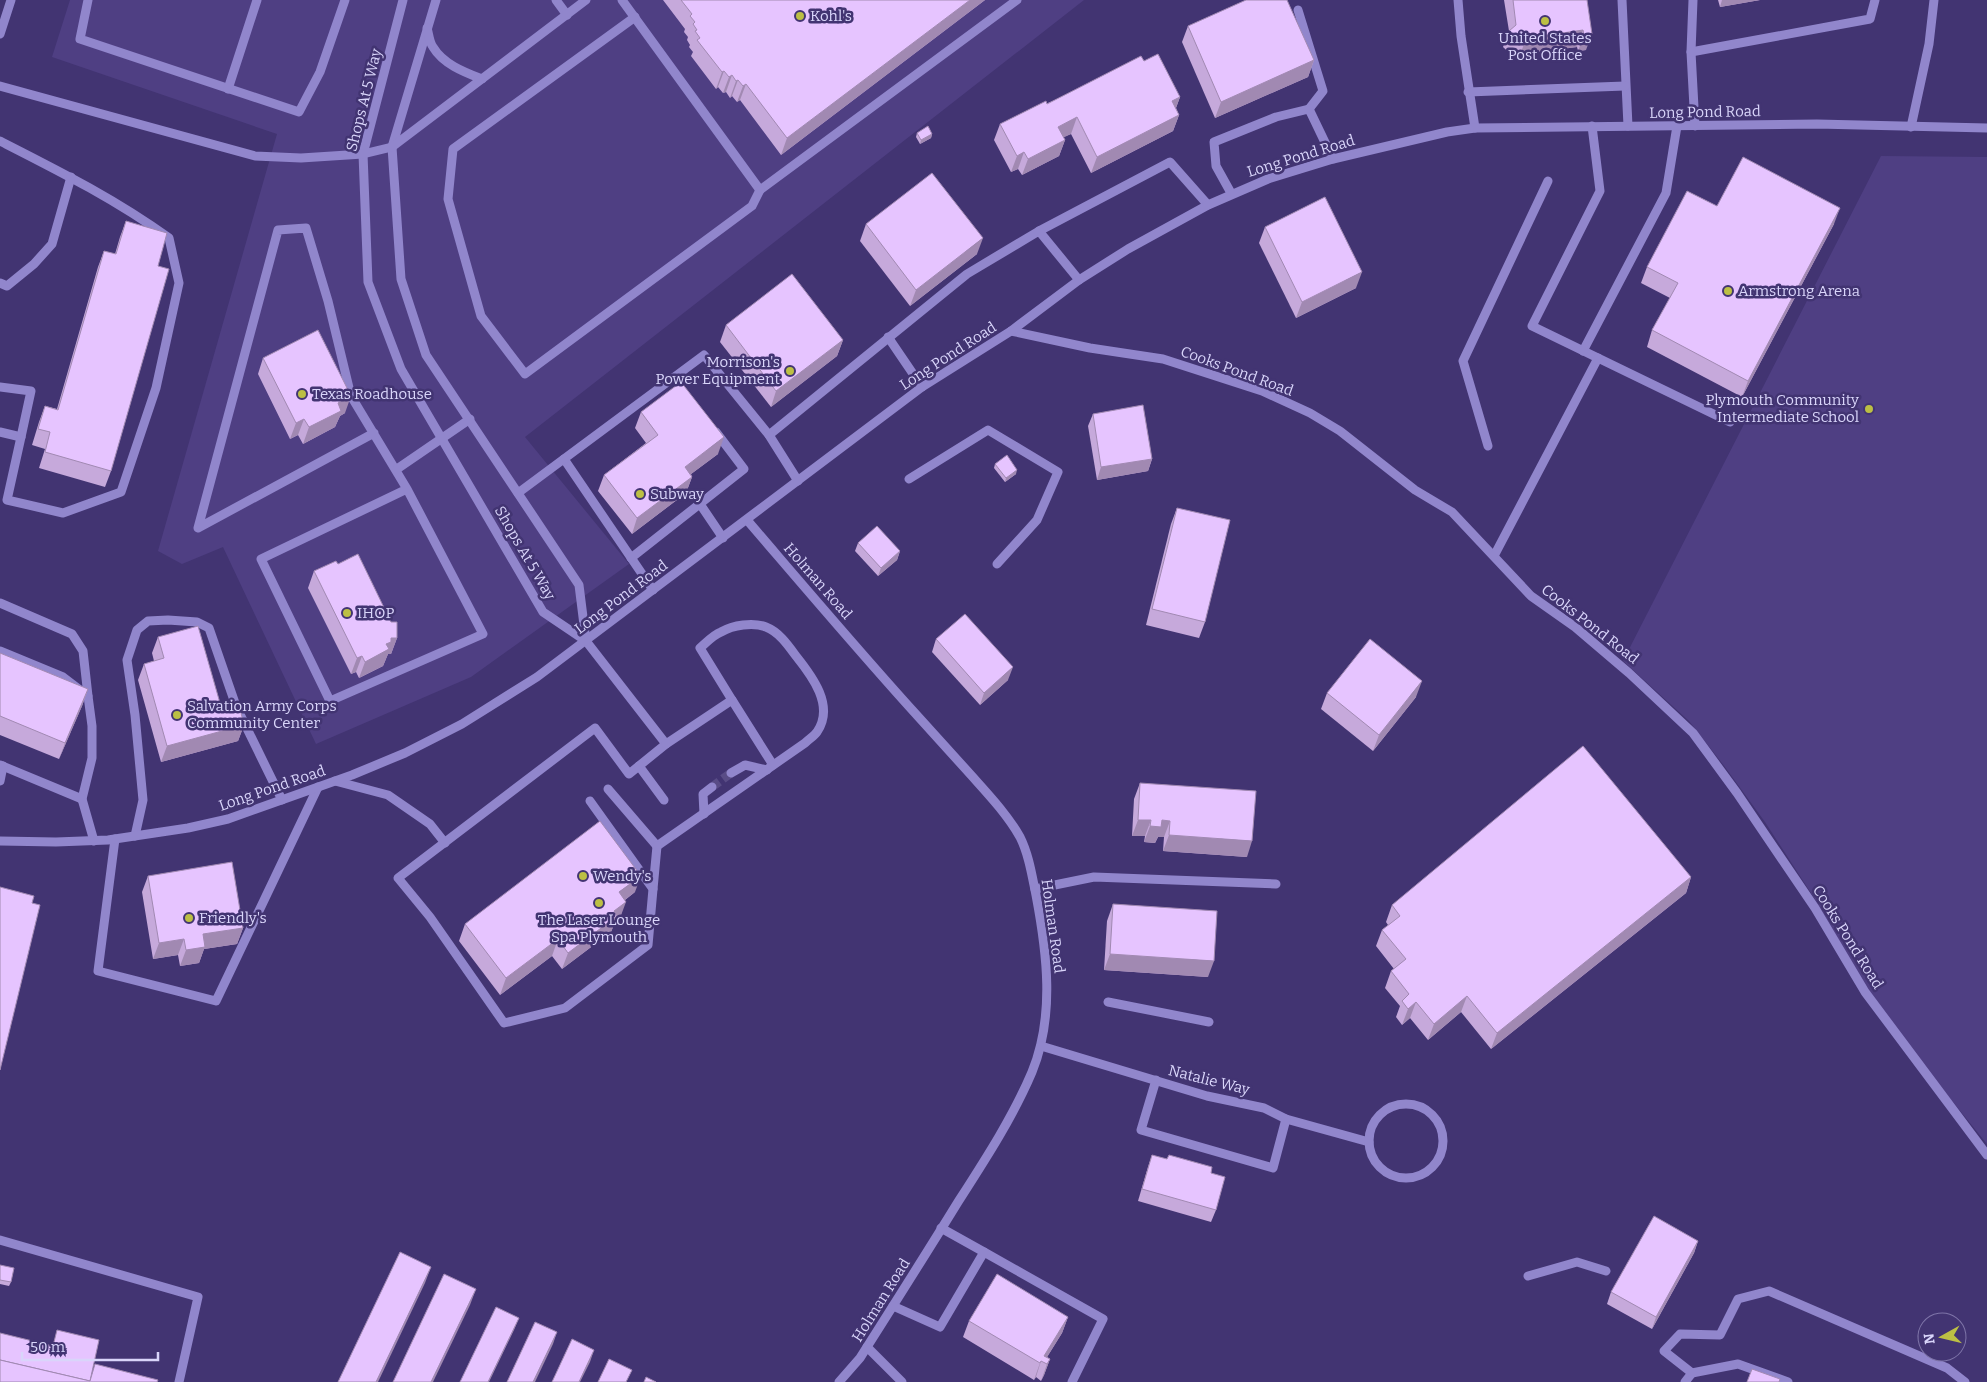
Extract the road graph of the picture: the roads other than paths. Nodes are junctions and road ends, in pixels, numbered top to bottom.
1 (11, 0) edge
2 (88, 0) edge
3 (257, 0) edge
4 (345, 0) edge
5 (403, 0) edge
6 (436, 0) edge
7 (556, 0) edge
8 (586, 0) edge
9 (622, 0) edge
10 (1017, 0) edge
11 (1458, 0) edge
12 (1622, 0) edge
13 (1693, 0) edge
14 (1875, 0) edge
15 (1934, 0) edge
16 (1298, 10) dead end
17 (566, 15) junction
18 (635, 18) junction
19 (427, 27) junction
20 (0, 34) edge
21 (1691, 52) junction
22 (482, 78) junction
23 (0, 86) edge
24 (1625, 86) junction
25 (228, 89) junction
26 (1468, 92) junction
27 (1309, 109) junction
28 (1592, 126) junction
29 (1628, 126) junction
30 (1676, 126) junction
31 (1695, 126) junction
32 (1911, 127) junction
33 (1475, 128) junction
34 (1987, 128) edge
35 (0, 141) edge
36 (392, 147) junction
37 (363, 154) junction
38 (1333, 159) junction
39 (71, 177) junction
40 (1548, 181) dead end
41 (760, 190) junction
42 (1232, 193) junction
43 (1208, 205) junction
44 (1039, 231) junction
45 (1079, 280) junction
46 (0, 283) edge
47 (1011, 331) junction
48 (888, 337) junction
49 (1583, 351) junction
50 (1598, 358) junction
51 (0, 387) edge
52 (922, 387) junction
53 (470, 420) junction
54 (1730, 422) dead end
55 (709, 423) edge
56 (0, 432) edge
57 (374, 433) junction
58 (769, 435) junction
59 (21, 437) junction
60 (441, 437) junction
61 (1488, 446) dead end
62 (564, 459) junction
63 (396, 469) junction
64 (909, 479) dead end
65 (798, 481) junction
66 (407, 489) junction
67 (518, 493) junction
68 (700, 504) junction
69 (747, 520) junction
70 (723, 538) junction
71 (1494, 556) junction
72 (631, 558) junction
73 (997, 564) dead end
74 (653, 590) junction
75 (0, 603) edge
76 (586, 641) junction
77 (0, 652) edge
78 (88, 696) junction
79 (732, 700) junction
80 (666, 744) junction
81 (2, 766) edge
82 (639, 766) junction
83 (770, 768) junction
84 (731, 773) tunnel mouth
85 (0, 780) edge
86 (335, 781) junction
87 (318, 787) junction
88 (712, 787) tunnel mouth
89 (608, 789) dead end
90 (82, 799) junction
91 (282, 800) junction
92 (664, 800) dead end
93 (590, 801) dead end
94 (704, 814) junction
95 (135, 836) junction
96 (115, 839) junction
97 (0, 841) edge
98 (94, 841) junction
99 (445, 843) junction
100 (657, 846) junction
101 (1276, 884) dead end
102 (653, 889) junction
103 (1035, 889) junction
104 (1108, 1002) dead end
105 (1209, 1022) dead end
106 (1041, 1046) junction
107 (1156, 1080) junction
108 (1286, 1119) junction
109 (1369, 1142) junction
110 (1987, 1155) edge
111 (942, 1228) junction
112 (0, 1240) edge
113 (984, 1252) junction
114 (1606, 1270) dead end
115 (1528, 1276) dead end
116 (893, 1306) junction
117 (867, 1347) junction
118 (1692, 1373) junction
119 (179, 1382) edge
120 (839, 1382) edge
121 (902, 1382) edge
122 (1072, 1382) edge
123 (1685, 1382) edge
124 (1788, 1382) edge
125 (1965, 1382) edge

1 - 20 street
2 - 25 street
3 - 25 street
4 - 25 street
5 - 37 street, Shops At 5 Way
6 - 19 street, Shops At 5 Way
7 - 17 street
8 - 17 street
9 - 18 street
10 - 41 street
11 - 26 street
12 - 24 street
13 - 21 street
14 - 21 street
15 - 32 street
16 - 27 street
17 - 22 street
18 - 41 street
18 - 41 street
19 - 22 street
19 - 36 street, Shops At 5 Way
21 - 31 street
22 - 36 street
23 - 37 street
24 - 26 street
24 - 29 street
26 - 33 street
27 - 38 street
27 - 42 street
28 - 29 street, Long Pond Road
28 - 33 street, Long Pond Road
28 - 49 street
29 - 30 street, Long Pond Road
30 - 31 street, Long Pond Road
30 - 49 street
31 - 32 street, Long Pond Road
32 - 34 street, Long Pond Road
33 - 38 street, Long Pond Road
35 - 39 street
36 - 37 street
36 - 53 street, Shops At 5 Way
37 - 60 street, Shops At 5 Way
38 - 42 street, Long Pond Road
39 - 46 street
39 - 59 street
40 - 61 street
42 - 43 street, Long Pond Road
43 - 44 street
43 - 45 street, Long Pond Road
44 - 45 street
44 - 48 street
45 - 47 street, Long Pond Road
47 - 52 street, Long Pond Road
47 - 71 street, Cooks Pond Road
48 - 52 street
48 - 58 street
49 - 50 street
50 - 54 street
50 - 71 street
51 - 59 street
52 - 65 street, Long Pond Road
53 - 60 street
53 - 67 street, Shops At 5 Way
55 - 68 street
56 - 59 street
57 - 57 street
57 - 63 street
58 - 62 street
58 - 65 street
60 - 63 street
60 - 76 street, Shops At 5 Way
62 - 67 street
62 - 72 street
63 - 66 street
64 - 73 street
65 - 69 street, Long Pond Road
66 - 66 street
67 - 76 street, Shops At 5 Way
68 - 70 street
68 - 72 street
69 - 70 street, Long Pond Road
69 - 103 street, Holman Road
70 - 74 street, Long Pond Road
71 - 110 street, Cooks Pond Road
72 - 74 street
74 - 76 street, Long Pond Road
75 - 78 street
76 - 80 street
76 - 86 street, Long Pond Road
77 - 78 street
78 - 90 street
79 - 80 street
79 - 83 street
79 - 83 street
80 - 82 street
81 - 85 street
81 - 90 street
82 - 92 street
82 - 99 street
83 - 84 street
83 - 94 street
86 - 87 street, Long Pond Road
86 - 99 street
87 - 91 street, Long Pond Road
87 - 96 street
88 - 94 street
89 - 100 street
90 - 98 street
91 - 95 street, Long Pond Road
91 - 95 street
93 - 102 street
94 - 100 street
95 - 96 street, Long Pond Road
96 - 98 street, Long Pond Road
97 - 98 street, Long Pond Road
99 - 102 street
100 - 102 street
101 - 103 street
103 - 106 street, Holman Road
104 - 105 street
106 - 107 street, Natalie Way
106 - 111 street, Holman Road
107 - 108 street, Natalie Way
107 - 108 street
108 - 109 street, Natalie Way
109 - 109 street
111 - 113 street
111 - 116 street, Holman Road
112 - 119 street
113 - 116 street
113 - 122 street
114 - 115 street
116 - 117 street, Holman Road
117 - 120 street, Holman Road
117 - 121 street
118 - 123 street
118 - 124 street
118 - 125 street

